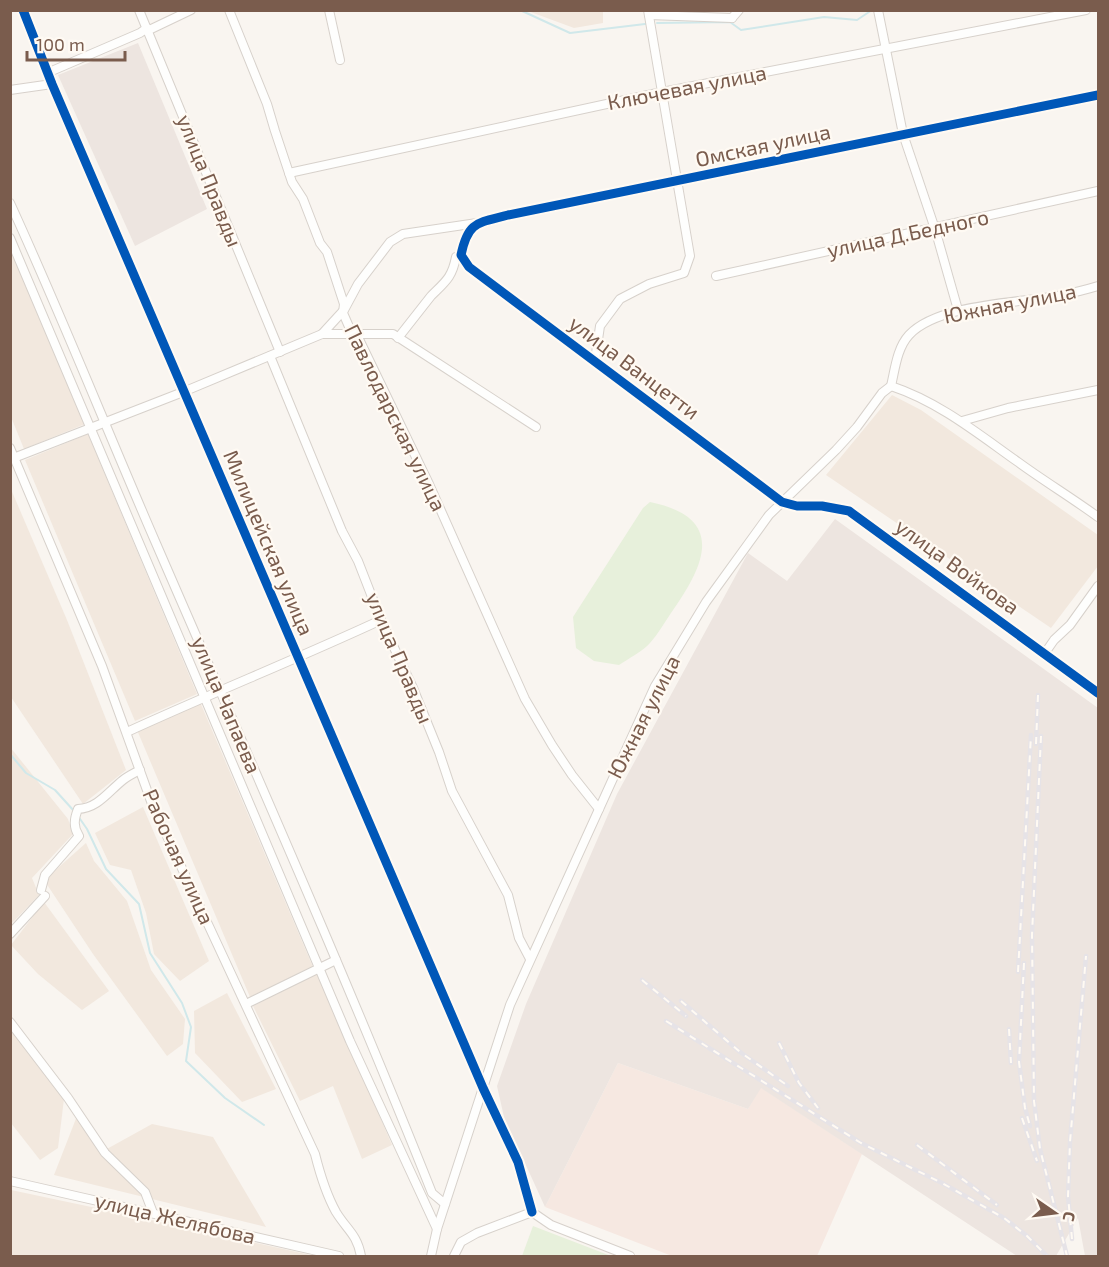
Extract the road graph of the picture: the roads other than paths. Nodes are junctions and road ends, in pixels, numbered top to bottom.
1 (23, 10) edge
2 (139, 10) edge
3 (191, 10) edge
4 (229, 10) edge
5 (329, 10) edge
6 (878, 10) edge
7 (1086, 10) edge
8 (649, 13) edge
9 (735, 13) edge
10 (147, 29) junction
11 (886, 49) junction
12 (340, 60) dead end
13 (47, 73) junction
14 (52, 84) junction
15 (10, 90) edge
16 (662, 92) junction
17 (1098, 95) edge
18 (903, 134) junction
19 (289, 173) junction
20 (678, 182) junction
21 (1098, 191) edge
22 (10, 203) edge
23 (477, 223) junction
24 (935, 229) junction
25 (10, 238) edge
26 (456, 257) dead end
27 (717, 276) dead end
28 (1098, 286) edge
29 (344, 309) junction
30 (958, 310) junction
31 (357, 333) junction
32 (322, 334) junction
33 (398, 338) junction
34 (280, 352) junction
35 (270, 356) junction
36 (595, 360) junction
37 (891, 386) junction
38 (1098, 390) edge
39 (183, 392) junction
40 (962, 421) junction
41 (105, 422) junction
42 (536, 426) dead end
43 (90, 428) junction
44 (10, 448) edge
45 (13, 459) edge
46 (782, 502) junction
47 (1098, 517) edge
48 (1098, 586) edge
49 (381, 620) junction
50 (1045, 653) junction
51 (298, 659) junction
52 (220, 690) junction
53 (1098, 693) edge
54 (204, 697) junction
55 (128, 732) junction
56 (140, 770) junction
57 (599, 809) junction
58 (10, 934) edge
59 (530, 959) junction
60 (336, 960) junction
61 (319, 969) junction
62 (246, 1004) junction
63 (10, 1022) edge
64 (483, 1088) junction
65 (10, 1181) edge
66 (445, 1204) junction
67 (532, 1212) junction
68 (153, 1213) junction
69 (437, 1229) junction
70 (339, 1257) edge
71 (361, 1257) edge
72 (431, 1257) edge
73 (454, 1257) edge
74 (630, 1257) edge

1 - 13 street, Милицейская улица
2 - 10 street, улица Правды
3 - 10 street
4 - 19 street, Павлодарская улица
5 - 12 street
6 - 11 street
7 - 11 street, Ключевая улица
8 - 9 street
8 - 16 street
10 - 13 street
10 - 34 street, улица Правды
11 - 16 street, Ключевая улица
11 - 18 street
13 - 14 street, Милицейская улица
14 - 15 street
14 - 39 street, Милицейская улица
16 - 19 street, Ключевая улица
16 - 20 street
17 - 18 street, Омская улица
18 - 20 street, Омская улица
18 - 24 street
19 - 29 street, Павлодарская улица
20 - 23 street, Омская улица
20 - 36 street
21 - 24 street, улица Д.Бедного
22 - 41 street, улица Чапаева
23 - 29 street, Омская улица
23 - 36 street, улица Ванцетти
24 - 27 street, улица Д.Бедного
24 - 30 street
25 - 43 street, улица Чапаева
26 - 33 street
28 - 30 street, Южная улица
29 - 31 street, Павлодарская улица
29 - 32 street, Омская улица
30 - 37 street, Южная улица
31 - 32 street
31 - 33 street
31 - 57 street, Павлодарская улица
32 - 34 street
33 - 42 street
34 - 35 street
35 - 39 street
35 - 49 street, улица Правды
36 - 46 street, улица Ванцетти
37 - 40 street
37 - 46 street, Южная улица
38 - 40 street
39 - 41 street
39 - 51 street, Милицейская улица
40 - 47 street
41 - 43 street
41 - 52 street, улица Чапаева
43 - 45 street
43 - 54 street, улица Чапаева
44 - 45 street, Рабочая улица
45 - 55 street, Рабочая улица
46 - 50 street, улица Войкова
46 - 57 street, Южная улица
48 - 50 street
49 - 51 street
49 - 59 street, улица Правды
50 - 53 street, улица Войкова
51 - 52 street
51 - 64 street, Милицейская улица
52 - 54 street
52 - 60 street, улица Чапаева
54 - 55 street
54 - 61 street, улица Чапаева
55 - 56 street, Рабочая улица
56 - 58 street
56 - 62 street, Рабочая улица
57 - 59 street, Южная улица
59 - 64 street, Южная улица
60 - 61 street
60 - 66 street, улица Чапаева
61 - 62 street
61 - 69 street, улица Чапаева
62 - 71 street, Рабочая улица
63 - 68 street
64 - 66 street, Южная улица
64 - 67 street, Милицейская улица
65 - 68 street, улица Желябова
66 - 69 street, Южная улица
67 - 73 street
67 - 74 street
68 - 70 street, улица Желябова
69 - 72 street, Южная улица

